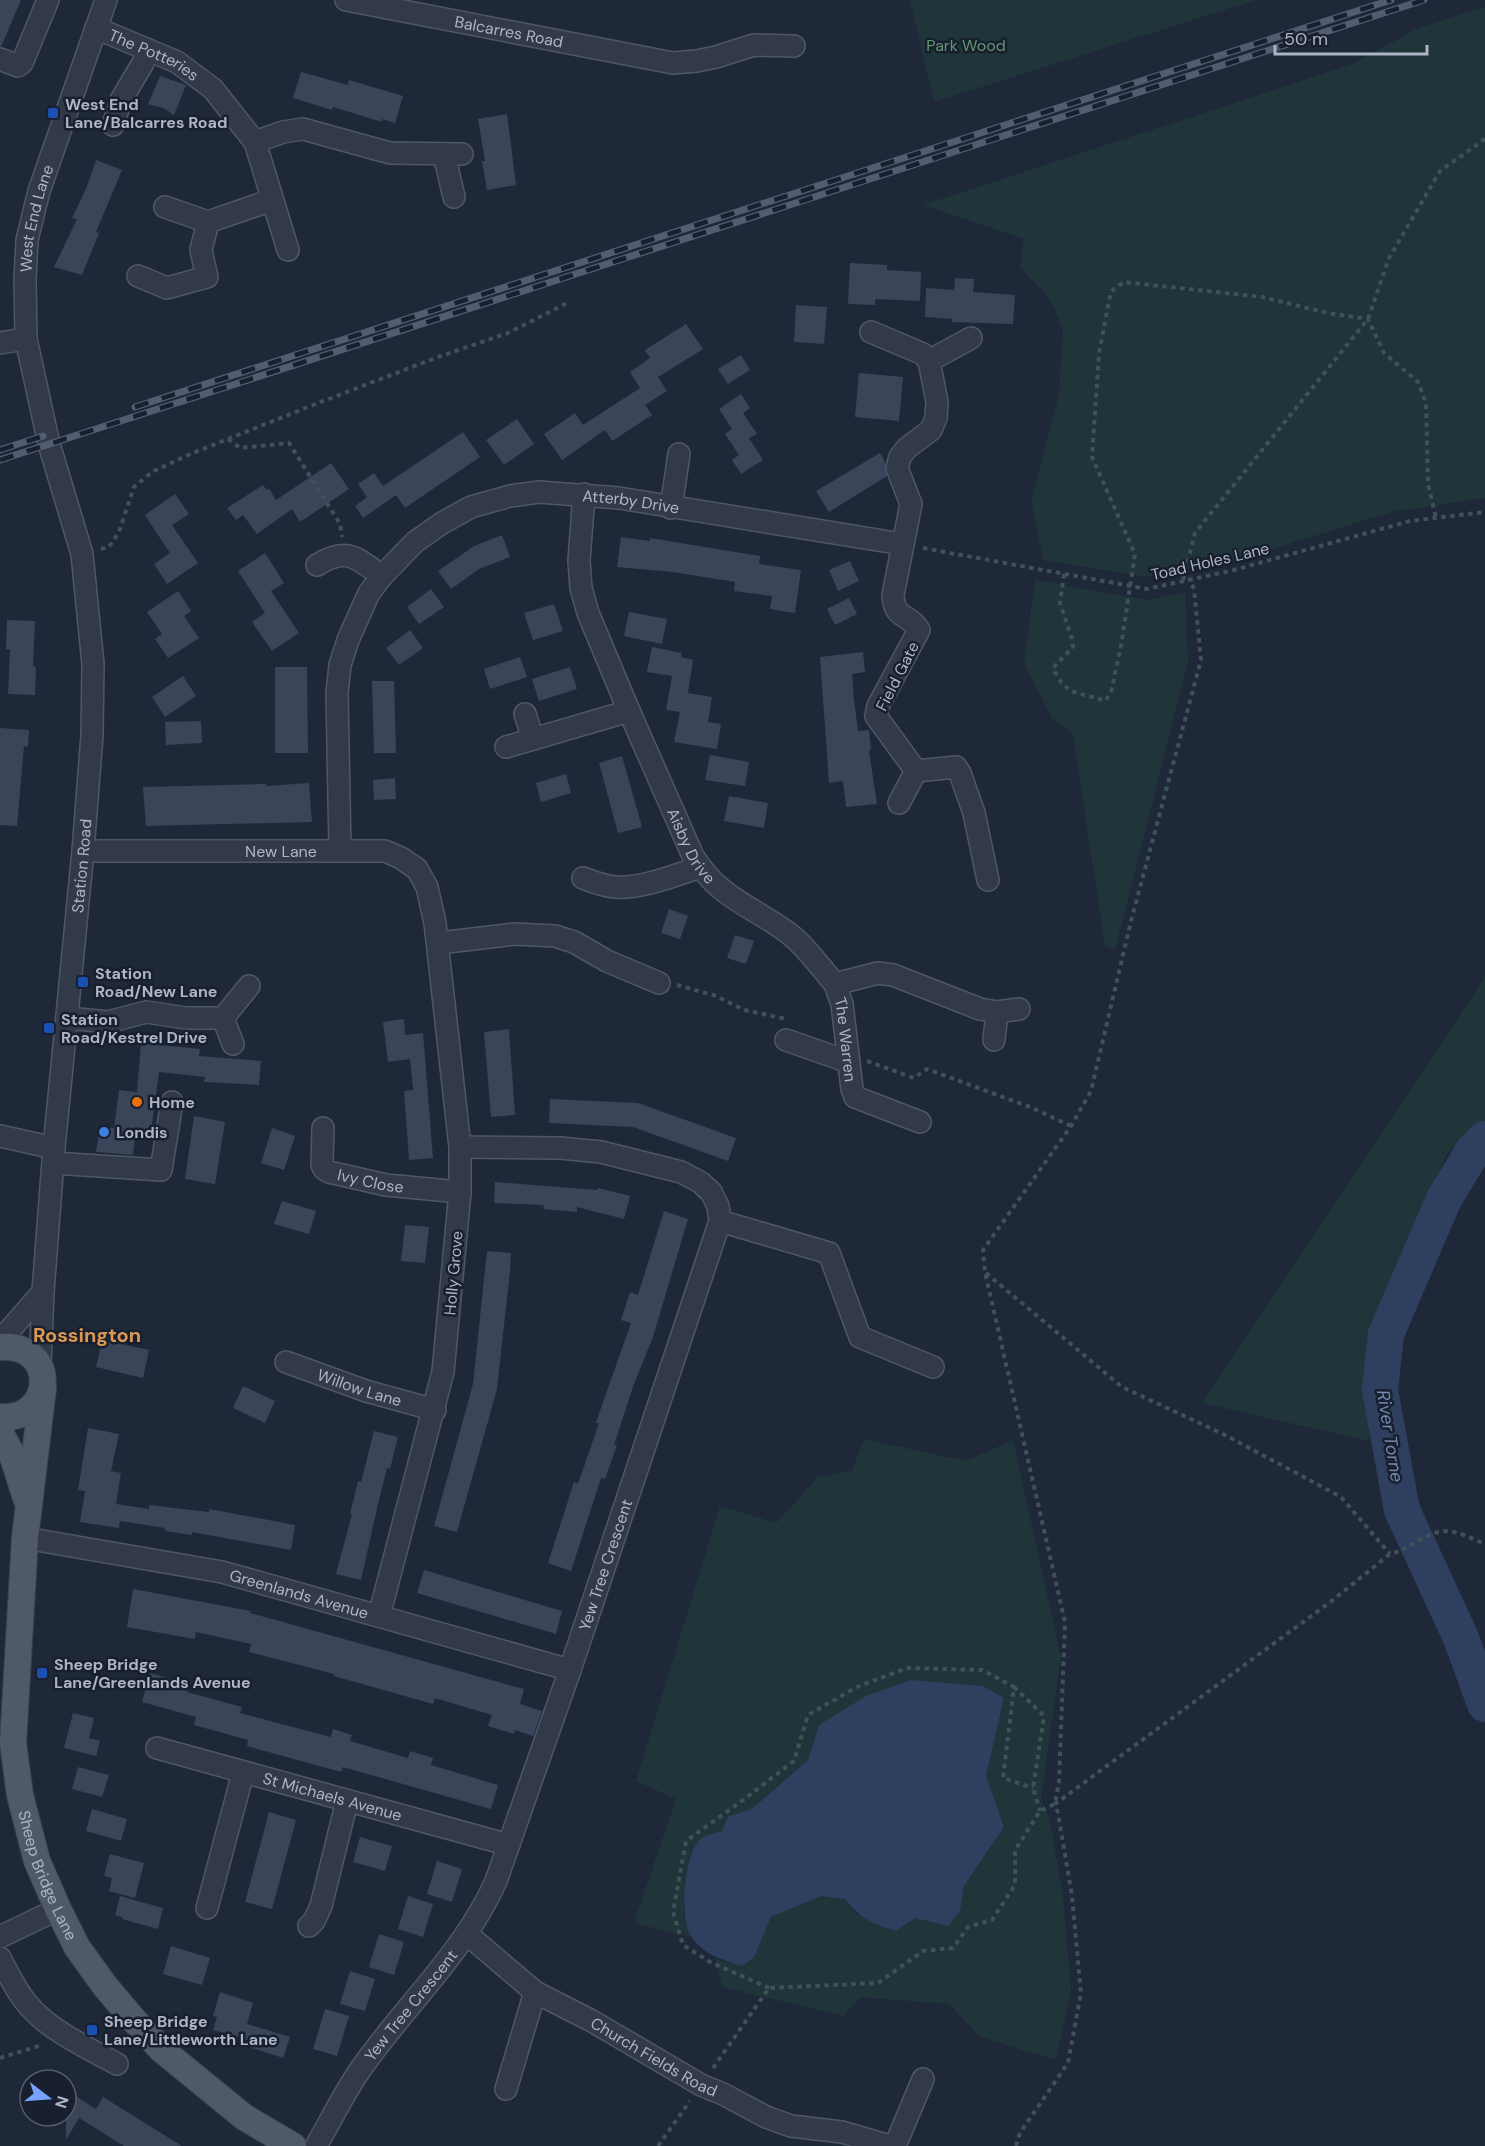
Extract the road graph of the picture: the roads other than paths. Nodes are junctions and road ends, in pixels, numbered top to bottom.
1 (48, 0) edge
2 (106, 0) edge
3 (345, 0) edge
4 (96, 28) junction
5 (794, 46) dead end
6 (148, 50) junction
7 (0, 59) edge
8 (113, 125) dead end
9 (255, 142) junction
10 (454, 197) dead end
11 (272, 200) junction
12 (165, 207) dead end
13 (208, 222) junction
14 (288, 250) dead end
15 (138, 276) dead end
16 (871, 332) dead end
17 (971, 338) dead end
18 (26, 339) junction
19 (0, 343) edge
20 (929, 360) junction
21 (49, 444) joint
22 (679, 454) dead end
23 (584, 495) junction
24 (671, 508) junction
25 (902, 544) junction
26 (317, 565) dead end
27 (382, 576) junction
28 (628, 711) junction
29 (525, 714) dead end
30 (533, 739) junction
31 (506, 747) dead end
32 (916, 771) junction
33 (899, 803) dead end
34 (340, 850) junction
35 (83, 851) junction
36 (700, 867) junction
37 (583, 879) dead end
38 (988, 880) dead end
39 (437, 933) junction
40 (659, 983) road end
41 (835, 984) junction
42 (249, 987) dead end
43 (1018, 1009) dead end
44 (997, 1012) junction
45 (68, 1018) junction
46 (223, 1018) junction
47 (790, 1031) road end
48 (993, 1040) dead end
49 (233, 1044) dead end
50 (848, 1058) junction
51 (172, 1102) dead end
52 (920, 1122) dead end
53 (323, 1128) dead end
54 (0, 1136) edge
55 (460, 1147) junction
56 (54, 1155) junction
57 (460, 1192) junction
58 (720, 1221) junction
59 (43, 1292) junction
60 (0, 1341) edge
61 (0, 1347) edge
62 (286, 1362) dead end
63 (933, 1366) dead end
64 (41, 1376) junction
65 (435, 1410) junction
66 (0, 1417) edge
67 (0, 1431) edge
68 (28, 1507) junction
69 (25, 1538) junction
70 (379, 1616) junction
71 (570, 1670) junction
72 (7, 1742) edge
73 (157, 1748) dead end
74 (243, 1773) junction
75 (347, 1801) junction
76 (509, 1845) junction
77 (207, 1908) dead end
78 (58, 1909) junction
79 (309, 1926) dead end
80 (467, 1934) junction
81 (0, 1937) edge
82 (0, 1959) edge
83 (535, 1992) junction
84 (117, 2064) dead end
85 (922, 2079) dead end
86 (506, 2089) dead end
87 (860, 2142) edge
88 (293, 2146) edge
89 (316, 2146) edge
90 (890, 2146) edge
91 (895, 2146) edge

1 - 7 street
2 - 4 street, West End Lane
3 - 5 street, Balcarres Road
4 - 6 street, The Potteries
4 - 18 street, West End Lane
6 - 8 street
6 - 9 street, The Potteries
9 - 10 street
9 - 11 street, The Potteries
11 - 13 street
11 - 14 street, The Potteries
12 - 13 street
13 - 15 street
16 - 20 street
17 - 20 street
18 - 19 street
18 - 21 street, West End Lane
20 - 25 street
21 - 35 street, Station Road
22 - 24 street
23 - 24 street, Atterby Drive
23 - 27 street, Atterby Drive
23 - 28 street, Aisby Drive
24 - 25 street, Atterby Drive
25 - 32 street, Field Gate
26 - 27 street
27 - 34 street, Atterby Drive
28 - 30 street
28 - 36 street, Aisby Drive
29 - 30 street
30 - 31 street
32 - 33 street
32 - 38 street
34 - 35 street, New Lane
34 - 39 street, New Lane
35 - 45 street, Station Road
36 - 37 street
36 - 41 street, Aisby Drive
39 - 40 street
39 - 55 street, Holly Grove
41 - 44 street
41 - 50 street, The Warren
42 - 46 street
43 - 44 street
44 - 48 street
45 - 46 street
45 - 56 street, Station Road
46 - 49 street
47 - 50 street
50 - 52 street, The Warren
51 - 56 street
53 - 57 street, Ivy Close
54 - 56 street
55 - 57 street, Holly Grove
55 - 58 street
56 - 59 street, Station Road
57 - 65 street, Holly Grove
58 - 63 street
58 - 71 street, Yew Tree Crescent
59 - 60 street
59 - 64 street, Station Road
61 - 64 main road
62 - 65 street, Willow Lane
64 - 66 main road
64 - 68 main road, Sheep Bridge Lane
65 - 70 street, Holly Grove
67 - 68 main road, Sheep Bridge Lane
68 - 69 main road, Sheep Bridge Lane
69 - 70 street, Greenlands Avenue
69 - 72 main road, Sheep Bridge Lane
70 - 71 street, Greenlands Avenue
71 - 76 street, Yew Tree Crescent
72 - 78 main road, Sheep Bridge Lane
73 - 74 street, St Michaels Avenue
74 - 75 street, St Michaels Avenue
74 - 77 street
75 - 76 street, St Michaels Avenue
75 - 79 street
76 - 80 street, Yew Tree Crescent
78 - 81 street
78 - 88 main road, Sheep Bridge Lane
80 - 83 street, Church Fields Road
80 - 89 street, Yew Tree Crescent
82 - 84 street
83 - 86 street
83 - 87 street, Church Fields Road
85 - 91 street
87 - 90 street, Church Fields Road

